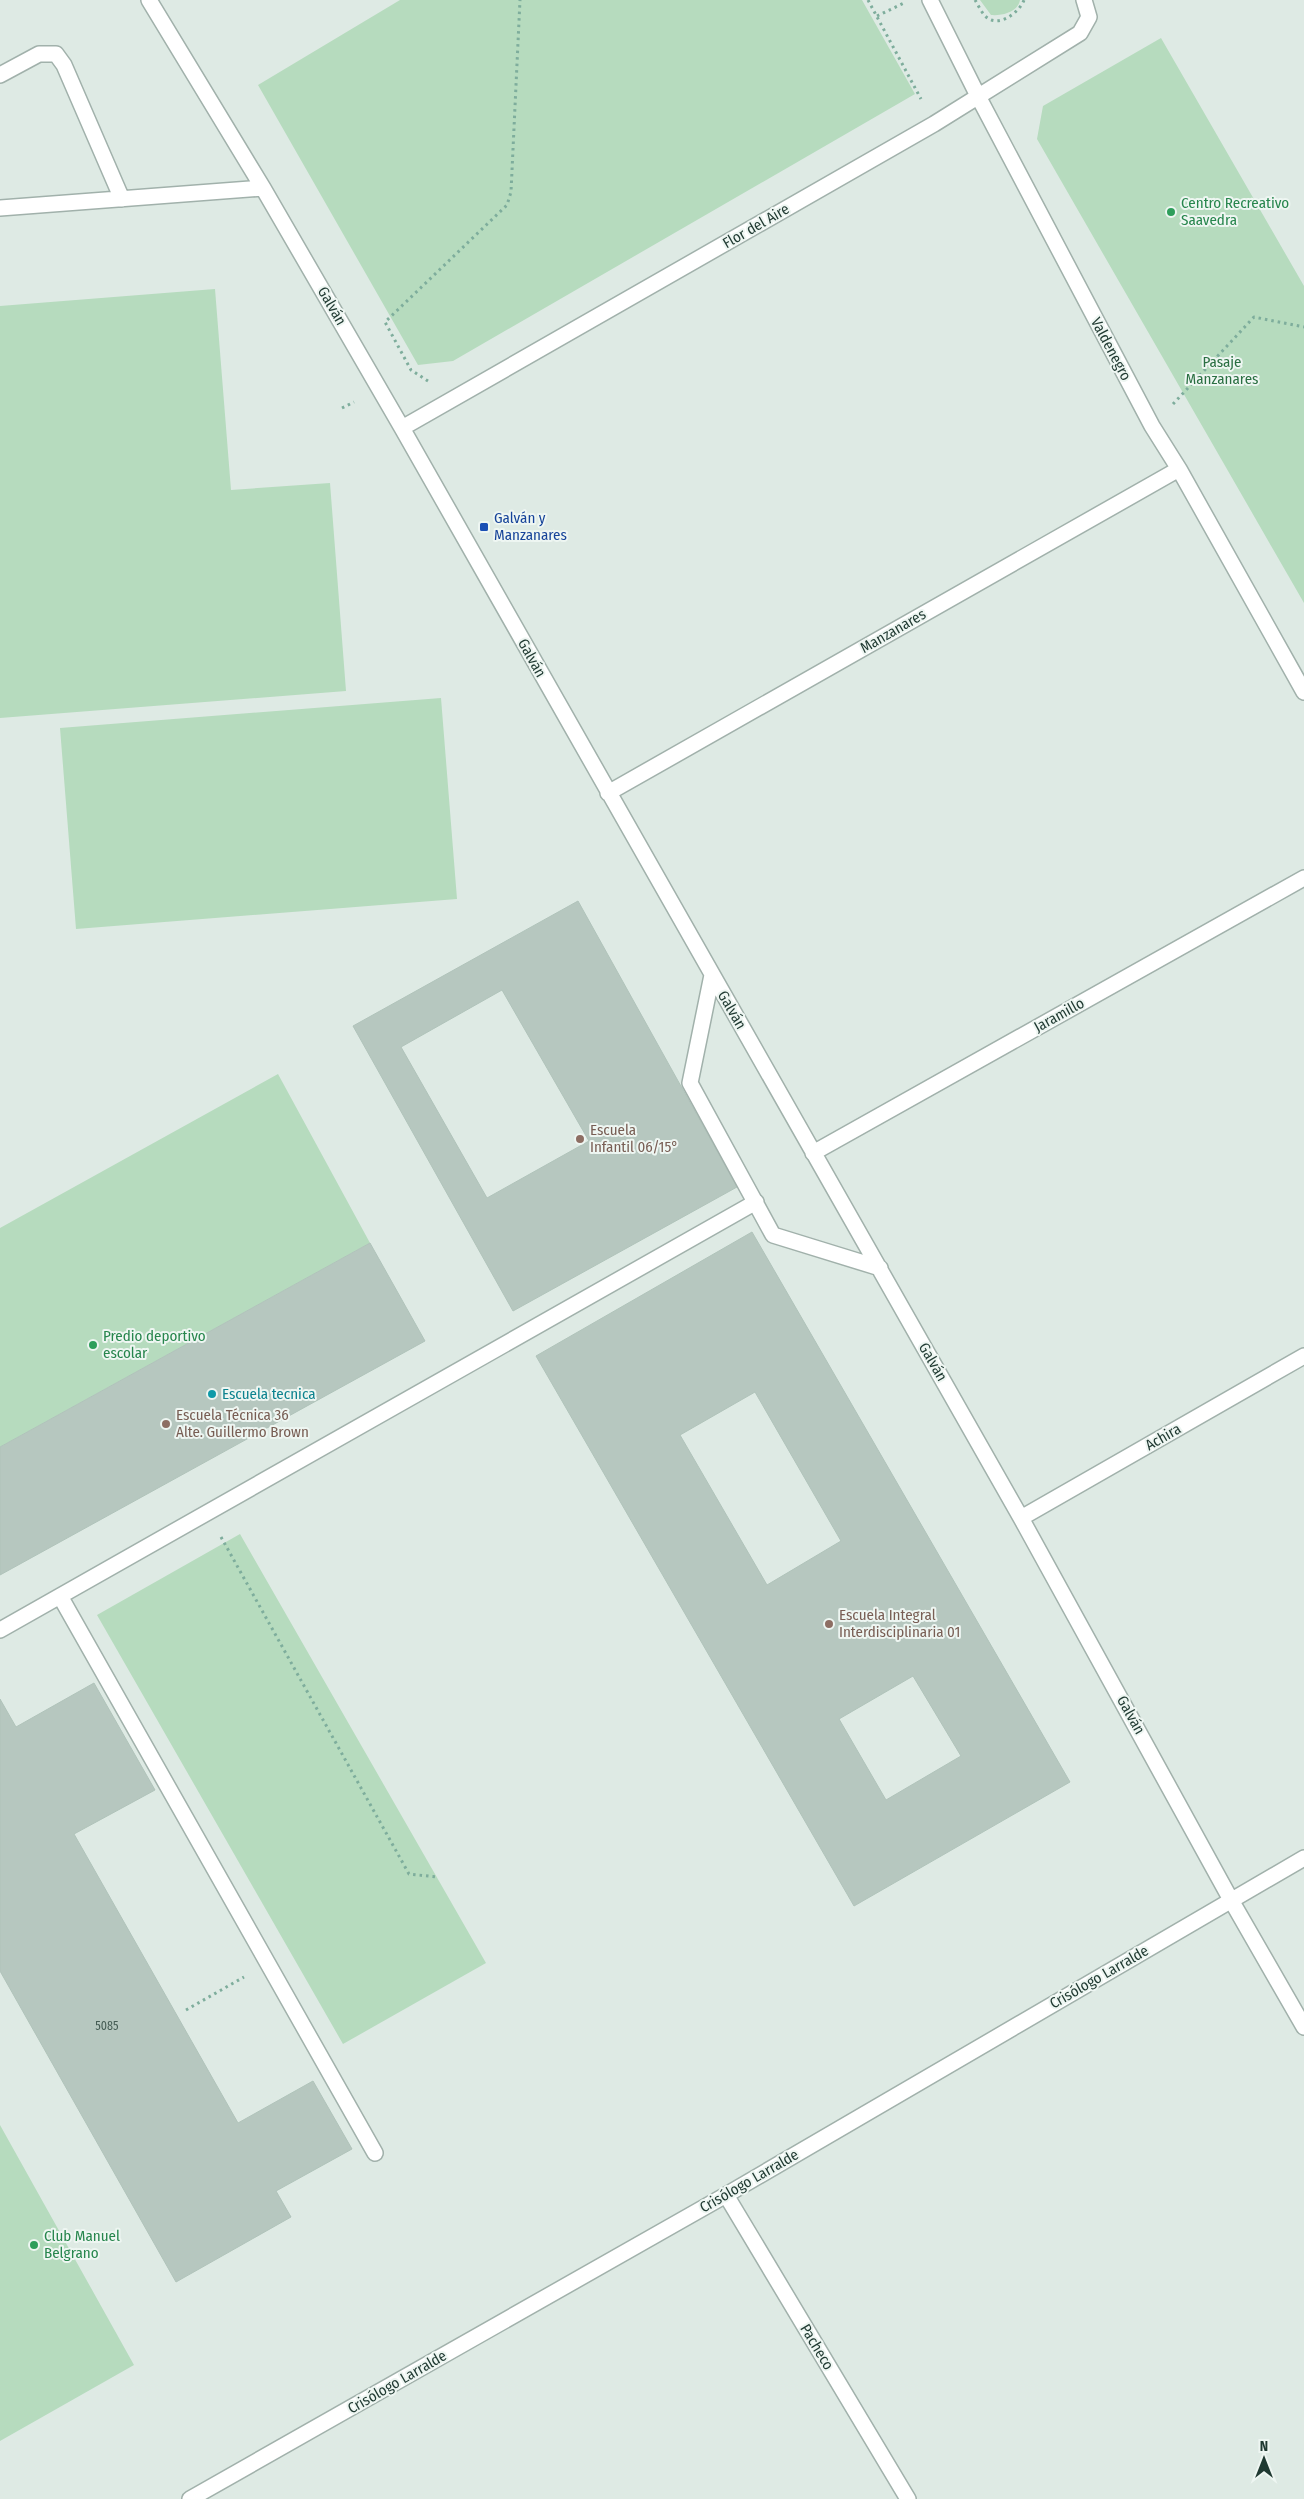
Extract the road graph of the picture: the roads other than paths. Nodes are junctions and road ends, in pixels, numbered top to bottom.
1 (149, 0) edge
2 (930, 0) edge
3 (1085, 2) edge
4 (0, 75) edge
5 (979, 98) junction
6 (263, 188) junction
7 (122, 199) junction
8 (0, 208) edge
9 (402, 428) junction
10 (1179, 469) junction
11 (1304, 692) edge
12 (608, 793) junction
13 (1304, 878) edge
14 (712, 975) junction
15 (814, 1153) junction
16 (756, 1202) junction
17 (880, 1268) junction
18 (1304, 1356) edge
19 (1022, 1518) junction
20 (60, 1596) junction
21 (0, 1630) edge
22 (1304, 1858) edge
23 (1231, 1900) junction
24 (1304, 2027) edge
25 (375, 2153) dead end
26 (726, 2195) junction
27 (190, 2499) edge
28 (908, 2499) edge

1 - 6 street, Galván
2 - 5 street, Valdenegro
3 - 5 street, Flor del Aire
4 - 7 street
5 - 9 street, Flor del Aire
5 - 10 street, Valdenegro
6 - 7 street
6 - 9 street, Galván
7 - 8 street
9 - 12 street, Galván
10 - 11 street, Valdenegro
10 - 12 street, Manzanares
12 - 14 street, Galván
13 - 15 street, Jaramillo
14 - 15 street, Galván
14 - 16 street
15 - 17 street, Galván
16 - 17 street
16 - 20 street
17 - 19 street, Galván
18 - 19 street, Achira
19 - 23 street, Galván
20 - 21 street
20 - 25 street
22 - 23 street, Crisólogo Larralde
23 - 24 street, Galván
23 - 26 street, Crisólogo Larralde
26 - 27 street, Crisólogo Larralde
26 - 28 street, Pacheco

